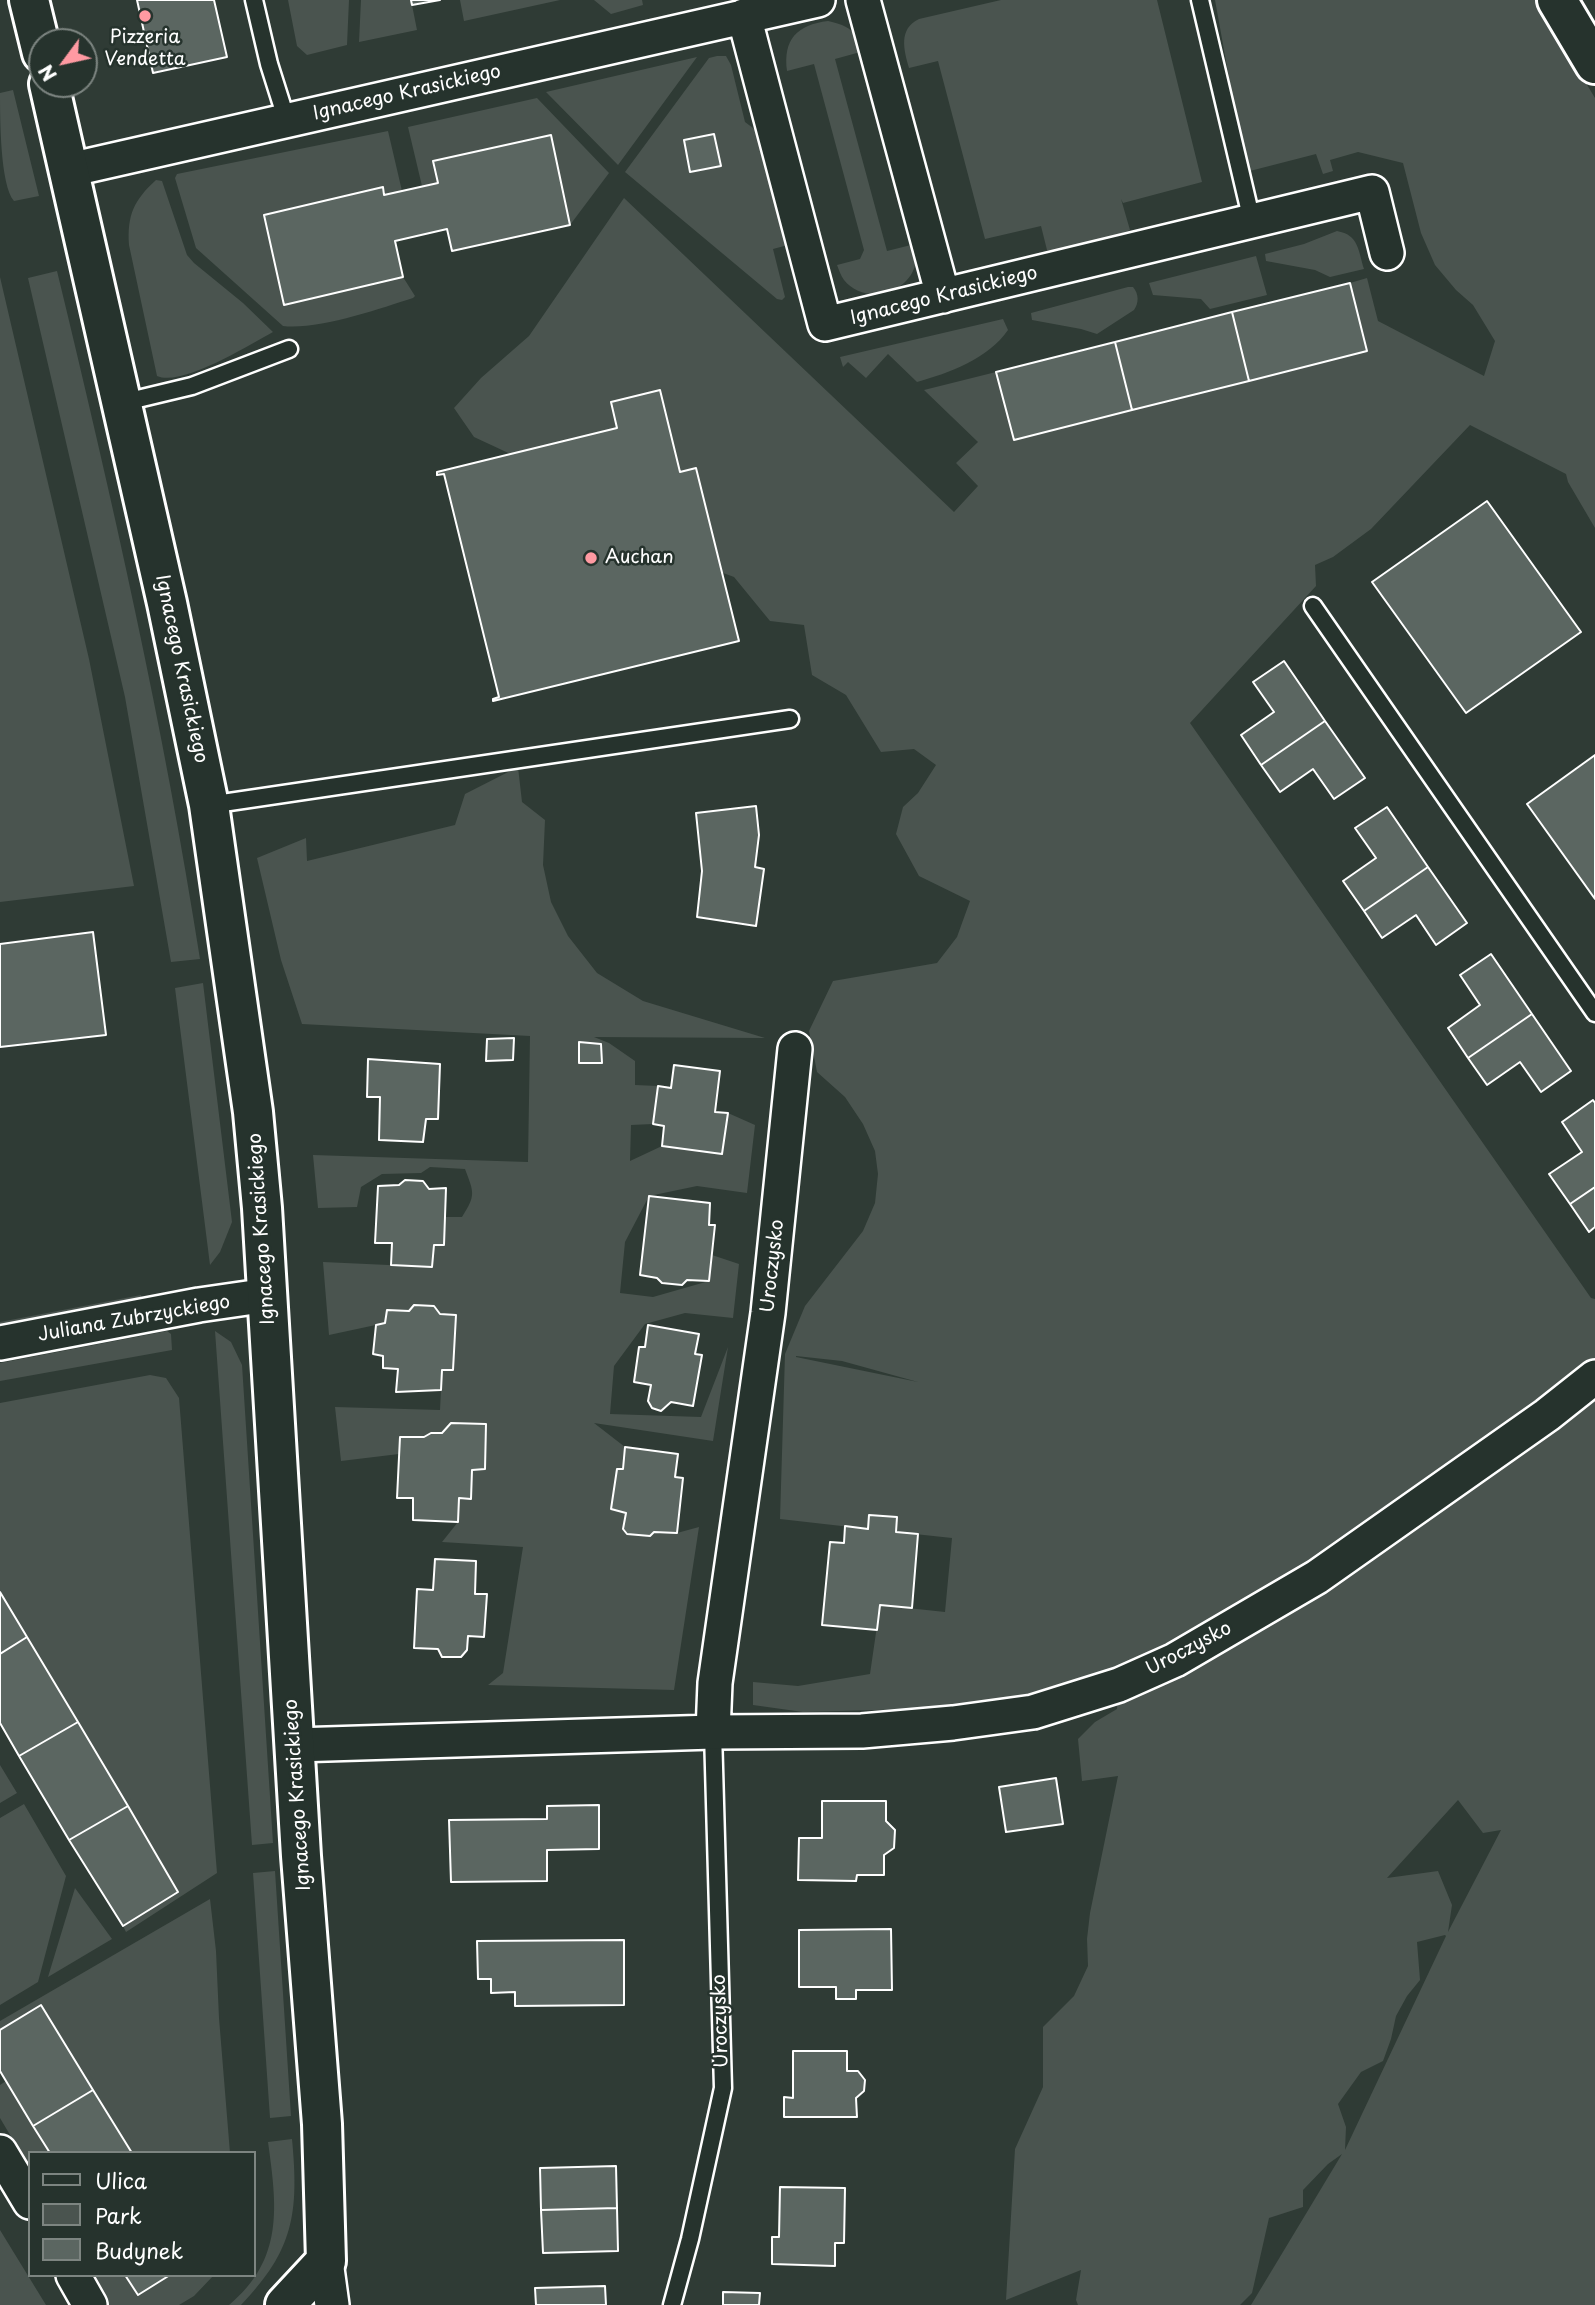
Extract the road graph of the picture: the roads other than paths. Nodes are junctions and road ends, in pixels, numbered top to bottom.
1 (29, 0) edge
2 (254, 0) edge
3 (818, 0) edge
4 (863, 0) edge
5 (1200, 0) edge
6 (1557, 0) edge
7 (744, 16) junction
8 (36, 28) edge
9 (1595, 64) edge
10 (52, 98) edge
11 (287, 121) junction
12 (69, 170) junction
13 (1252, 221) junction
14 (1387, 253) dead end
15 (943, 296) junction
16 (289, 349) dead end
17 (121, 403) junction
18 (1313, 606) dead end
19 (790, 719) dead end
20 (209, 805) junction
21 (1595, 1013) edge
22 (795, 1049) dead end
23 (268, 1296) junction
24 (0, 1343) edge
25 (1595, 1377) edge
26 (713, 1732) junction
27 (295, 1745) junction
28 (0, 2152) edge
29 (28, 2199) edge
30 (326, 2261) junction
31 (74, 2277) edge
32 (90, 2305) edge
33 (285, 2305) edge
34 (332, 2305) edge
35 (672, 2305) edge

1 - 8 street
2 - 11 lane
3 - 7 street, Ignacego Krasickiego
4 - 15 street
5 - 13 lane
6 - 9 street
7 - 11 street, Ignacego Krasickiego
7 - 15 street, Ignacego Krasickiego
10 - 12 street, Ignacego Krasickiego
11 - 12 street, Ignacego Krasickiego
12 - 17 street, Ignacego Krasickiego
13 - 14 street, Ignacego Krasickiego
13 - 15 street, Ignacego Krasickiego
16 - 17 lane
17 - 20 street, Ignacego Krasickiego
18 - 21 lane
19 - 20 lane
20 - 23 street, Ignacego Krasickiego
22 - 26 street, Uroczysko
23 - 24 street, Juliana Zubrzyckiego
23 - 27 street, Ignacego Krasickiego
25 - 26 street, Uroczysko
26 - 27 street, Uroczysko
26 - 35 lane, Uroczysko
27 - 30 street, Ignacego Krasickiego
28 - 29 street
30 - 33 street
30 - 34 street, Ignacego Krasickiego
31 - 32 street

